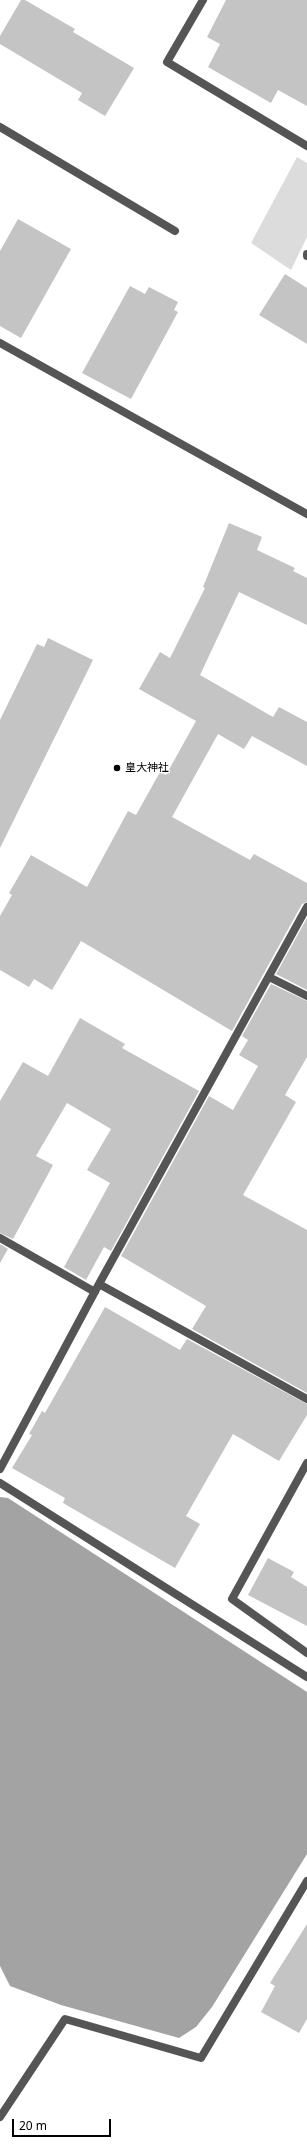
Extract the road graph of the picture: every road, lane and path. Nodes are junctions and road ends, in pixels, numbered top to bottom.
1 (204, 0) edge
2 (0, 127) edge
3 (307, 146) edge
4 (175, 230) dead end
5 (0, 343) edge
6 (307, 514) edge
7 (307, 907) edge
8 (270, 977) junction
9 (307, 996) edge
10 (0, 1238) edge
11 (97, 1288) junction
12 (307, 1399) edge
13 (307, 1463) edge
14 (0, 1469) edge
15 (0, 1483) edge
16 (307, 1653) edge
17 (307, 1677) edge
18 (307, 1881) edge
19 (0, 2117) edge

1 - 3 street
2 - 4 street
5 - 6 street
7 - 8 street
8 - 9 street
8 - 11 street
10 - 11 street
11 - 12 street
11 - 14 street
13 - 16 street
15 - 17 street
18 - 19 street

